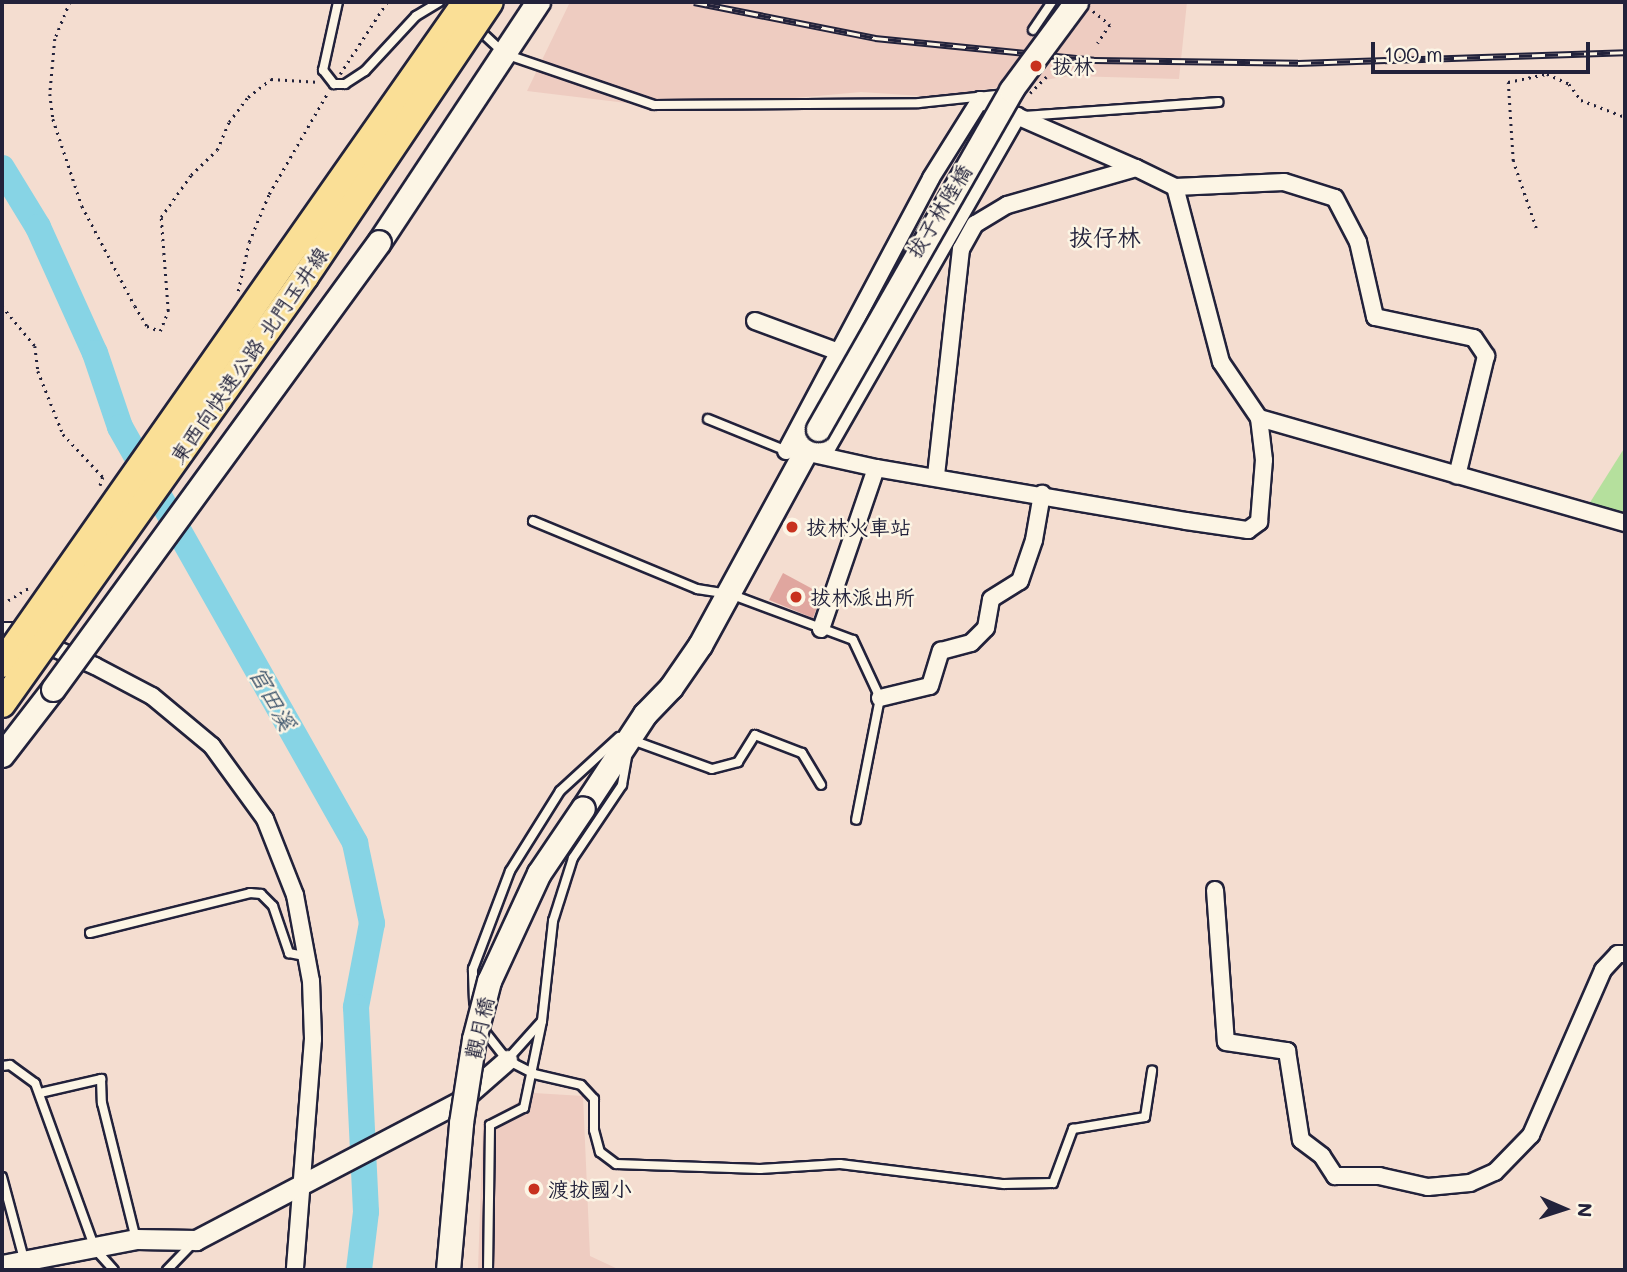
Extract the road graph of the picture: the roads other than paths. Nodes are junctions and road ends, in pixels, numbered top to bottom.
1 (338, 2) edge
2 (439, 2) edge
3 (450, 2) edge
4 (466, 2) edge
5 (490, 2) edge
6 (538, 2) edge
7 (1052, 2) edge
8 (1084, 6) edge
9 (1033, 30) dead end
10 (505, 54) junction
11 (1036, 66) dead end
12 (980, 100) junction
13 (1218, 102) dead end
14 (1017, 116) junction
15 (1136, 168) junction
16 (1175, 187) junction
17 (755, 321) dead end
18 (839, 352) junction
19 (1259, 418) junction
20 (708, 419) dead end
21 (804, 453) junction
22 (876, 468) junction
23 (1457, 476) junction
24 (936, 477) junction
25 (1042, 494) junction
26 (533, 521) dead end
27 (1625, 523) edge
28 (730, 594) junction
29 (821, 629) junction
30 (2, 631) edge
31 (2, 664) edge
32 (880, 698) junction
33 (2, 704) edge
34 (645, 714) junction
35 (629, 739) junction
36 (2, 755) edge
37 (821, 785) dead end
38 (856, 820) dead end
39 (1215, 890) dead end
40 (90, 933) dead end
41 (1625, 954) edge
42 (305, 956) junction
43 (542, 1021) junction
44 (507, 1060) junction
45 (2, 1066) edge
46 (1152, 1071) dead end
47 (534, 1074) junction
48 (40, 1093) junction
49 (2, 1177) edge
50 (305, 1181) junction
51 (136, 1238) junction
52 (196, 1240) junction
53 (95, 1249) junction
54 (25, 1263) junction
55 (2, 1265) edge
56 (114, 1270) edge
57 (167, 1270) edge
58 (295, 1270) edge
59 (448, 1270) edge
60 (488, 1270) edge

1 - 2 lane
3 - 10 lane
4 - 31 highway, 東西向快速公路 北門玉井線, bridge
5 - 33 highway, 東西向快速公路 北門玉井線, bridge
6 - 10 main road
7 - 9 lane
8 - 21 main road, 拔子林陸橋, bridge
10 - 12 lane
10 - 36 main road, bridge
11 - 12 lane
12 - 14 street
12 - 18 street
13 - 14 lane
14 - 15 street
14 - 21 street
15 - 16 street
15 - 24 street
16 - 19 street
16 - 23 street
17 - 18 street
18 - 21 street
19 - 23 street
19 - 25 street
20 - 21 lane
21 - 22 street
21 - 28 main road, 拔子林陸橋
22 - 24 street
22 - 29 street
23 - 27 street
24 - 25 street
25 - 32 street
26 - 28 lane
28 - 29 lane
28 - 34 main road, 觀月穚
29 - 32 lane
30 - 42 street
32 - 38 lane
34 - 35 main road, 觀月穚
34 - 44 lane
35 - 37 lane
35 - 43 lane
35 - 59 main road, 觀月穚, bridge
39 - 41 street
40 - 42 lane
42 - 50 street
43 - 44 lane
43 - 47 lane
44 - 47 lane
44 - 50 street
45 - 48 lane
46 - 47 lane
47 - 60 lane
48 - 51 lane
48 - 53 lane
49 - 54 lane
50 - 52 street
50 - 58 street
51 - 52 street
51 - 53 street
52 - 57 lane
53 - 54 street
53 - 56 lane
54 - 55 street

